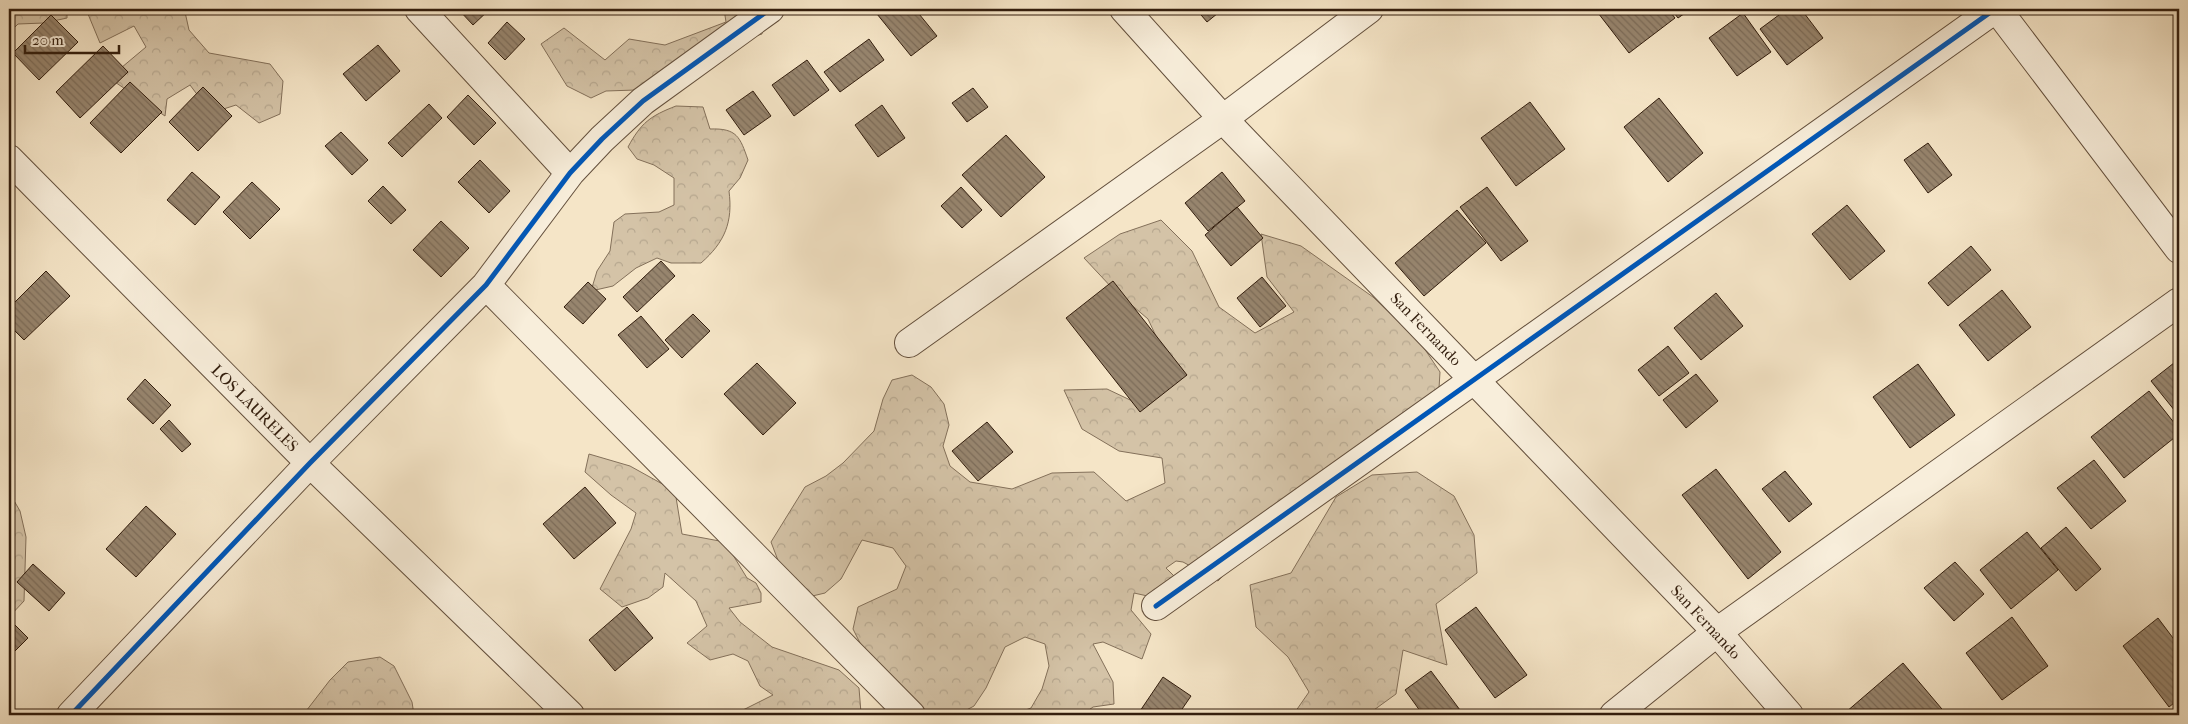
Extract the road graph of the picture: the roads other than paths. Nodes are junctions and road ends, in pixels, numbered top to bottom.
1 (419, 9) edge
2 (770, 9) edge
3 (1124, 9) edge
4 (1369, 9) edge
5 (1996, 9) edge
6 (1223, 119) junction
7 (9, 159) edge
8 (570, 173) junction
9 (2179, 250) edge
10 (486, 285) junction
11 (2179, 302) edge
12 (909, 343) dead end
13 (1475, 379) junction
14 (310, 463) junction
15 (1156, 606) dead end
16 (1717, 632) junction
17 (71, 715) edge
18 (570, 715) edge
19 (911, 715) edge
20 (1614, 715) edge
21 (1789, 715) edge

1 - 8 street
2 - 8 street
3 - 6 street, San Fernando
4 - 6 street
5 - 9 street
5 - 13 street
6 - 12 street
6 - 13 street, San Fernando
7 - 14 street, LOS LAURELES
8 - 10 street
10 - 14 street
10 - 19 street
11 - 16 street
13 - 15 street
13 - 16 street, San Fernando
14 - 17 street
14 - 18 street, LOS LAURELES
16 - 20 street
16 - 21 street, San Fernando

